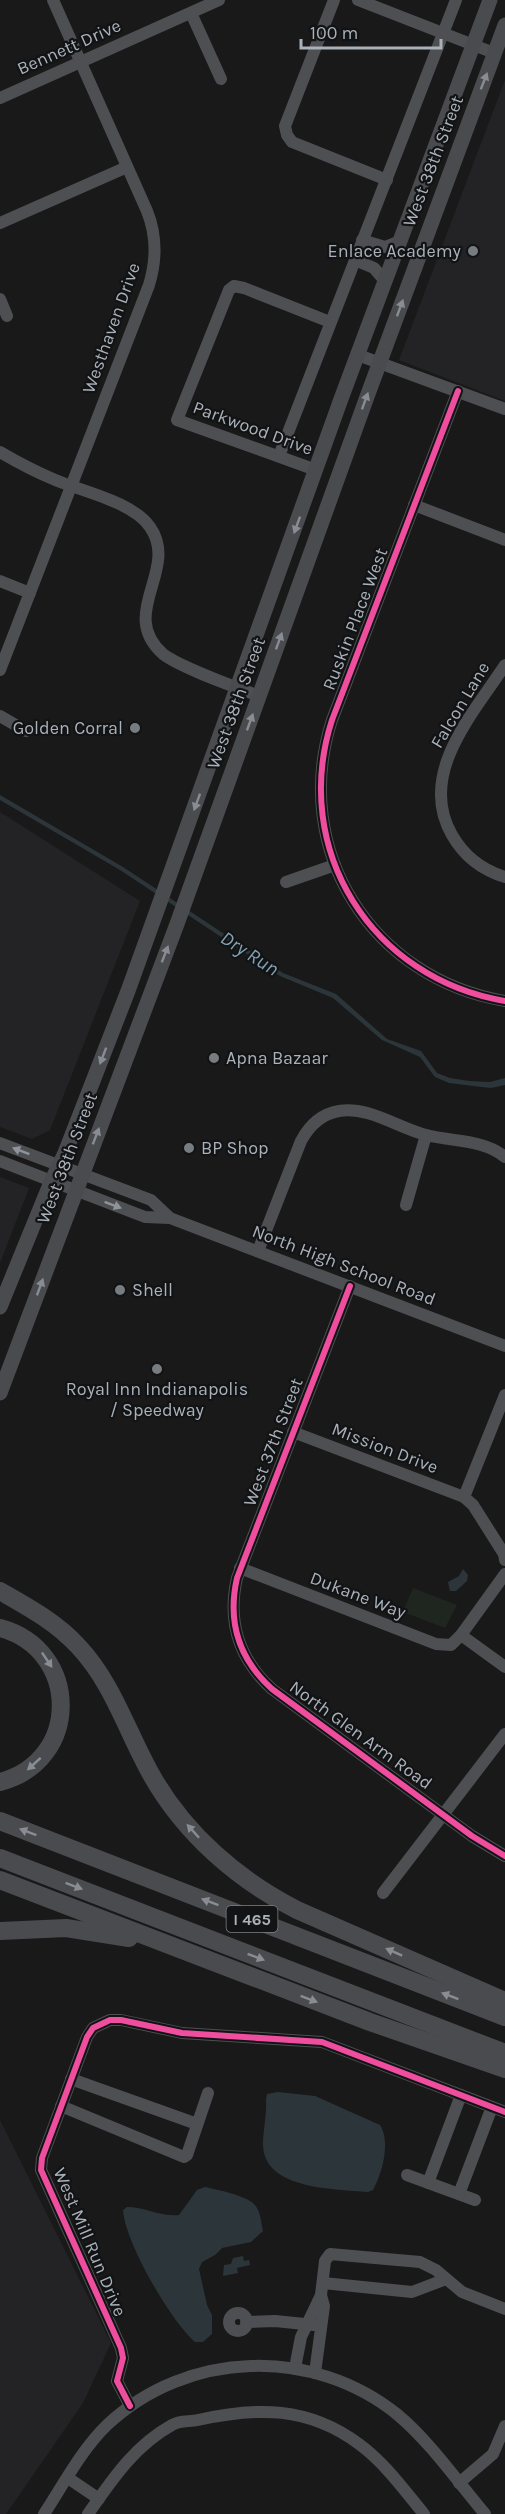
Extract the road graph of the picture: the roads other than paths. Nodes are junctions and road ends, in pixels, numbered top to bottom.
1 (53, 0) edge
2 (219, 0) edge
3 (334, 0) edge
4 (358, 0) edge
5 (456, 0) edge
6 (490, 0) edge
7 (191, 13) junction
8 (505, 25) edge
9 (444, 33) junction
10 (473, 45) junction
11 (494, 53) junction
12 (81, 62) junction
13 (221, 79) dead end
14 (0, 98) edge
15 (127, 166) junction
16 (387, 180) junction
17 (0, 223) edge
18 (362, 240) junction
19 (399, 241) junction
20 (355, 260) junction
21 (385, 281) junction
22 (0, 299) edge
23 (7, 316) dead end
24 (330, 322) junction
25 (358, 355) junction
26 (379, 363) junction
27 (458, 391) junction
28 (505, 409) edge
29 (0, 452) edge
30 (279, 456) junction
31 (316, 470) junction
32 (71, 486) junction
33 (414, 505) junction
34 (505, 540) edge
35 (0, 581) edge
36 (30, 593) junction
37 (505, 665) edge
38 (0, 670) edge
39 (238, 688) junction
40 (259, 696) junction
41 (0, 716) edge
42 (26, 731) dead end
43 (335, 865) junction
44 (505, 877) edge
45 (286, 882) dead end
46 (505, 1001) edge
47 (426, 1135) junction
48 (0, 1143) edge
49 (505, 1157) edge
50 (0, 1161) edge
51 (60, 1166) junction
52 (82, 1174) junction
53 (51, 1182) junction
54 (76, 1191) junction
55 (406, 1205) dead end
56 (170, 1218) junction
57 (258, 1251) junction
58 (350, 1286) junction
59 (0, 1307) edge
60 (505, 1346) edge
61 (0, 1393) edge
62 (505, 1395) edge
63 (293, 1432) junction
64 (464, 1497) junction
65 (505, 1560) edge
66 (240, 1568) junction
67 (505, 1574) edge
68 (4, 1596) edge
69 (233, 1612) joint
70 (0, 1628) edge
71 (461, 1635) junction
72 (505, 1668) edge
73 (505, 1734) edge
74 (0, 1782) edge
75 (444, 1813) junction
76 (0, 1821) edge
77 (505, 1856) edge
78 (0, 1858) edge
79 (0, 1880) edge
80 (383, 1893) dead end
81 (0, 1931) edge
82 (191, 1954) junction
83 (505, 2001) edge
84 (505, 2017) edge
85 (505, 2053) edge
86 (505, 2068) edge
87 (70, 2079) junction
88 (208, 2093) dead end
89 (461, 2095) junction
90 (61, 2106) junction
91 (492, 2107) junction
92 (505, 2112) edge
93 (197, 2124) junction
94 (407, 2175) dead end
95 (428, 2183) junction
96 (459, 2194) junction
97 (475, 2200) dead end
98 (446, 2279) junction
99 (322, 2289) junction
100 (505, 2309) edge
101 (246, 2322) dead end
102 (306, 2324) junction
103 (321, 2326) junction
104 (295, 2368) junction
105 (315, 2373) junction
106 (130, 2406) junction
107 (505, 2426) edge
108 (68, 2478) junction
109 (460, 2484) junction
110 (99, 2499) junction
111 (44, 2514) edge
112 (88, 2514) edge
113 (424, 2514) edge
114 (485, 2514) edge

1 - 12 street, Westhaven Drive
2 - 7 street, Bennett Drive
3 - 16 street
4 - 9 street
5 - 9 street
6 - 10 main road, West 38th Street
7 - 12 street, Bennett Drive
7 - 13 street
8 - 11 main road, West 38th Street
9 - 10 street
9 - 16 street
10 - 11 street
10 - 19 main road, West 38th Street
26 -> 11 main road, West 38th Street
12 - 14 street, Bennett Drive
12 - 15 street, Westhaven Drive
15 - 17 street
15 - 32 street, Westhaven Drive
16 - 18 street
18 - 19 street
18 - 20 street
19 - 21 main road, West 38th Street
20 - 21 street
20 - 24 street
21 - 25 main road, West 38th Street
22 - 23 street
24 - 30 street
24 - 30 street, Parkwood Drive
25 - 26 street
25 - 31 main road, West 38th Street
26 - 27 street
40 -> 26 main road, West 38th Street
27 - 28 street
27 - 33 street, Ruskin Place West
29 - 32 street
30 - 31 street, Parkwood Drive
31 -> 39 main road, West 38th Street
32 - 36 street, Westhaven Drive
32 - 39 street
33 - 34 street
33 - 43 street, Ruskin Place West
35 - 36 street
36 - 38 street, Westhaven Drive
37 - 44 street, Falcon Lane
39 - 40 street
39 -> 51 main road, West 38th Street
52 -> 40 main road, West 38th Street
41 - 42 street
43 - 45 street
43 - 46 street, Ruskin Place West
47 - 49 street
47 - 55 street
47 - 57 street
51 -> 48 street, North High School Road
50 - 53 street, North High School Road
51 - 52 street, North High School Road
51 - 53 main road, West 38th Street
52 - 54 main road, West 38th Street
52 - 56 street, North High School Road
53 - 54 street, North High School Road
53 - 59 main road, West 38th Street
54 -> 56 street, North High School Road
61 -> 54 main road, West 38th Street
56 - 57 street, North High School Road
57 - 58 street, North High School Road
58 - 60 street, North High School Road
58 - 63 street, West 37th Street
62 - 64 street
63 - 64 street, Mission Drive
63 - 66 street, West 37th Street
64 - 65 street
66 - 69 street, West 37th Street
66 - 71 street, Dukane Way
67 - 71 street
83 -> 68 highway
69 - 75 street, North Glen Arm Road
70 -> 74 highway
71 - 72 street
73 - 75 street
75 - 77 street, North Glen Arm Road
75 - 80 street
84 -> 76 highway, I 465
78 -> 85 highway, I 465
79 - 82 highway
81 - 82 highway
82 -> 86 highway
87 - 89 street, West Mill Run Drive
87 - 90 street, West Mill Run Drive
87 - 93 street
88 - 93 street
89 - 91 street
89 - 95 street
90 - 93 street
90 - 106 street, West Mill Run Drive
91 - 92 street
91 - 96 street
94 - 95 street
95 - 96 street
96 - 97 street
98 - 99 street
98 - 99 street
98 - 100 street
99 - 102 street
99 - 103 street
101 - 102 street
102 - 103 street
102 - 104 street
103 - 105 street
104 - 105 street
104 - 106 street
105 - 109 street
106 - 108 street
107 - 109 street
108 - 110 street
108 - 111 street
109 - 114 street
110 - 112 street
110 - 113 street

